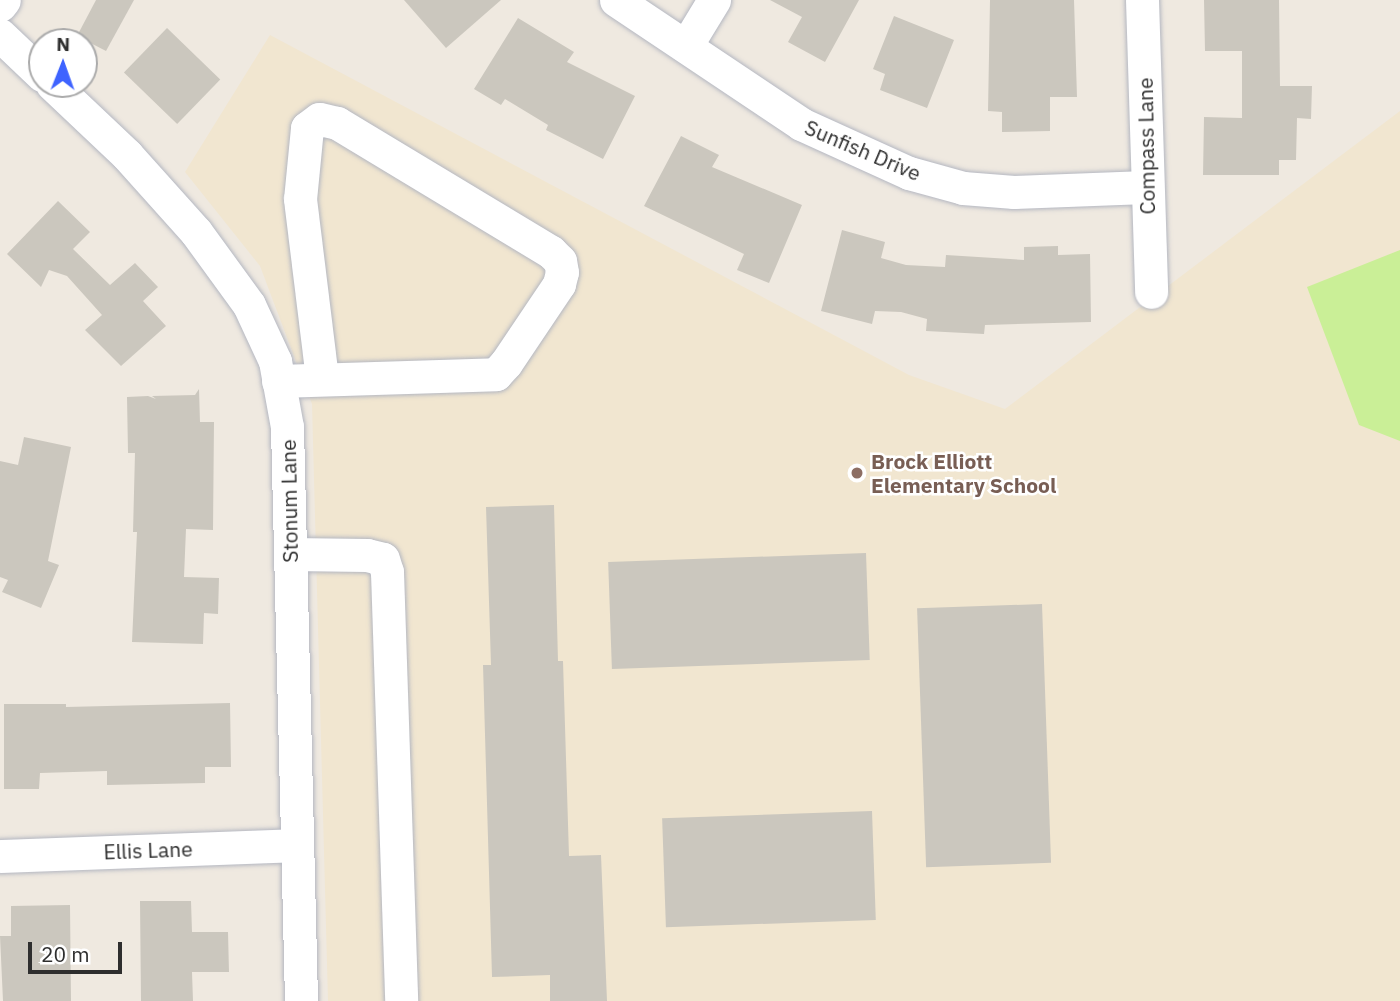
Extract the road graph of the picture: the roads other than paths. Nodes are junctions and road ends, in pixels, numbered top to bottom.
1 (4, 0) edge
2 (616, 0) edge
3 (714, 0) edge
4 (1142, 0) edge
5 (0, 5) edge
6 (0, 35) edge
7 (686, 46) junction
8 (28, 62) edge
9 (67, 98) edge
10 (1146, 187) junction
11 (1151, 292) dead end
12 (322, 378) junction
13 (278, 381) junction
14 (290, 554) junction
15 (297, 845) junction
16 (0, 856) edge
17 (302, 1001) edge
18 (401, 1001) edge

1 - 5 street
2 - 7 street, Sunfish Drive
3 - 7 street
4 - 10 street, Compass Lane
6 - 8 street
7 - 10 street, Sunfish Drive
9 - 13 street, Stonum Lane
10 - 11 street, Compass Lane
12 - 12 street
12 - 13 street
13 - 14 street, Stonum Lane
14 - 15 street, Stonum Lane
14 - 18 street
15 - 16 street, Ellis Lane
15 - 17 street, Stonum Lane

